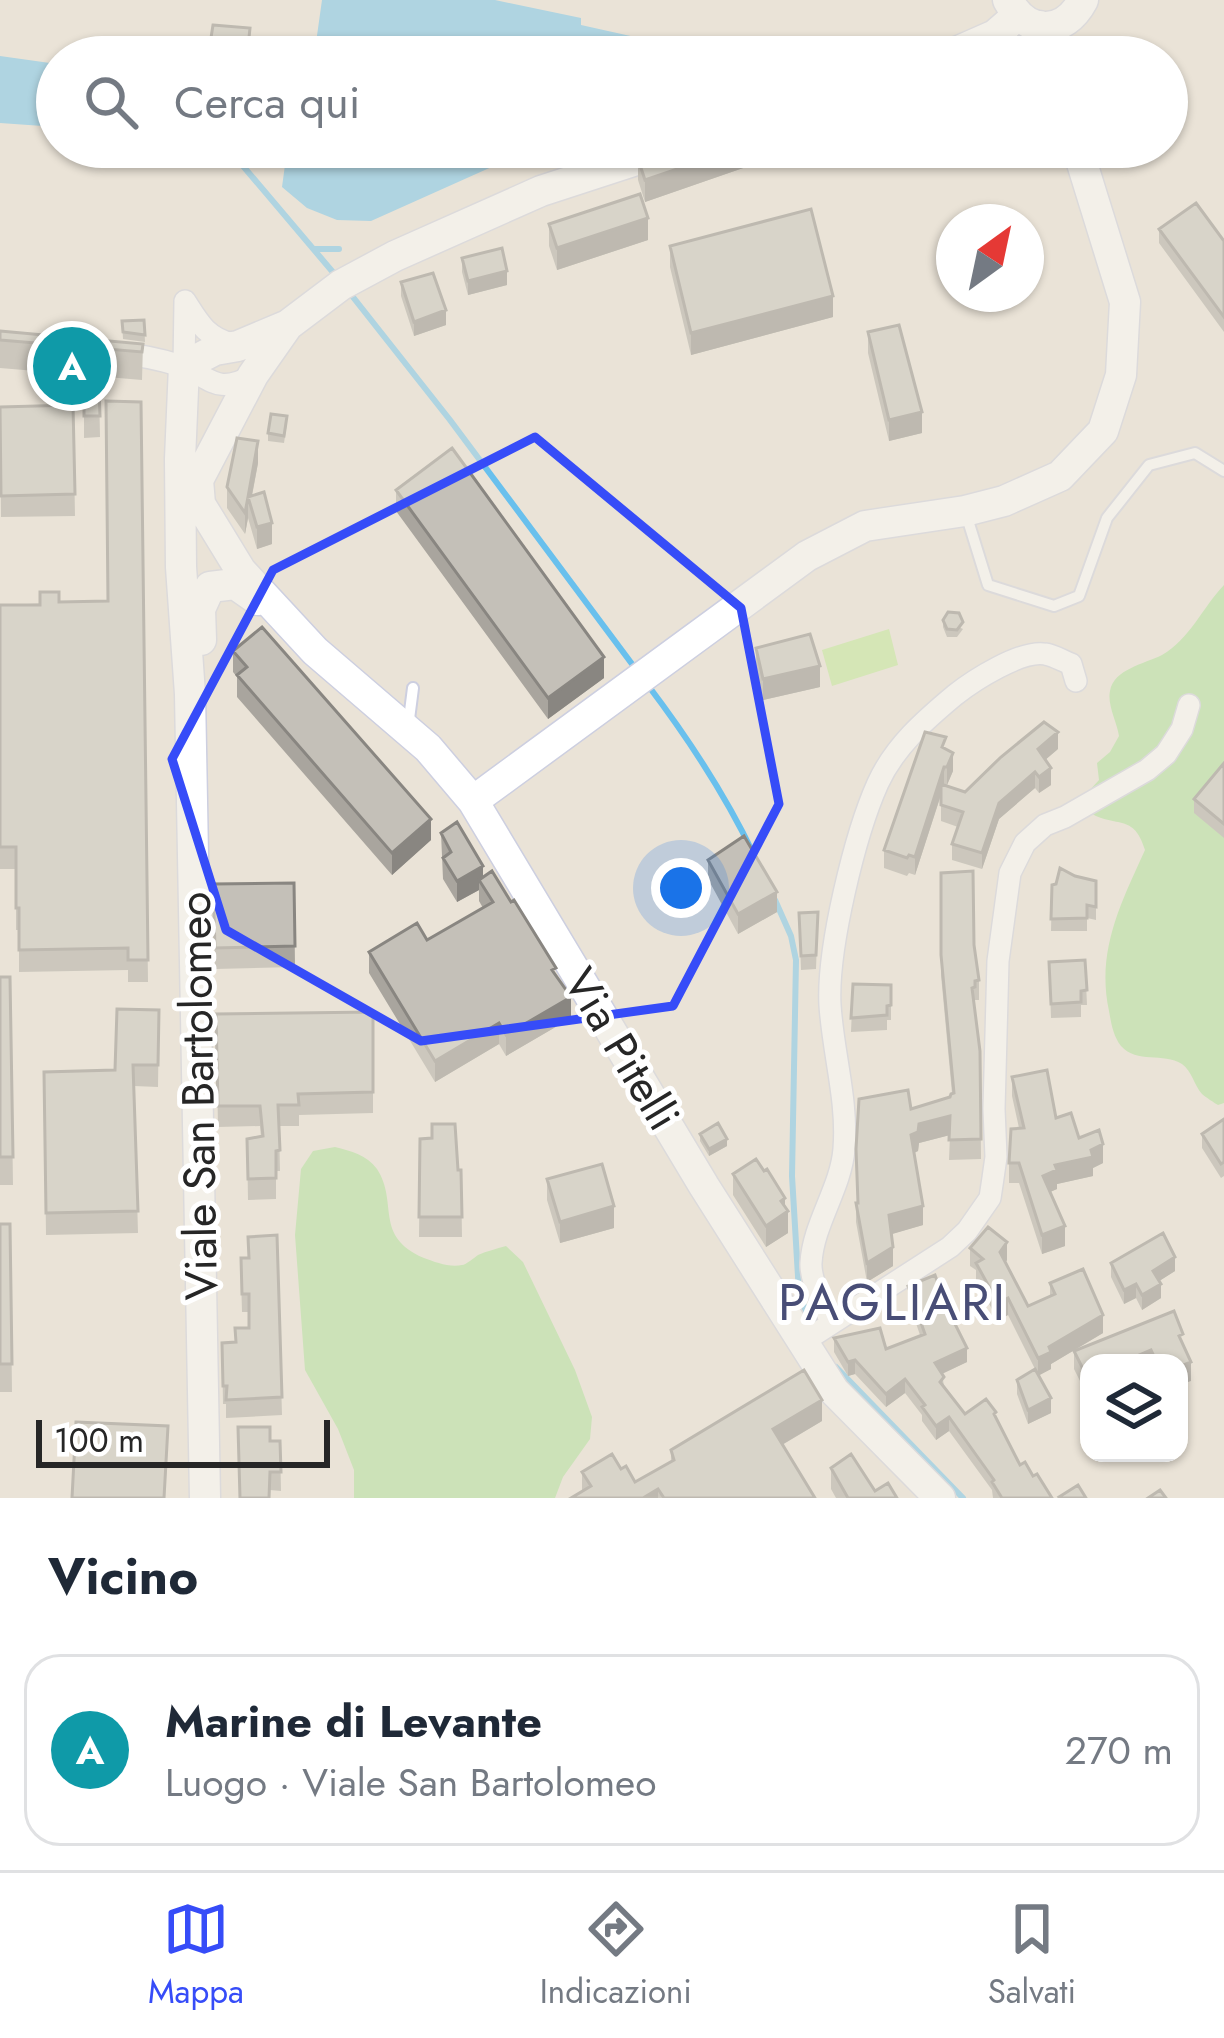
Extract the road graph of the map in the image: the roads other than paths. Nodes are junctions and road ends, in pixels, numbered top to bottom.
1 (1083, 0) edge
2 (1022, 14) edge
3 (993, 36) edge
4 (612, 168) edge
5 (1084, 168) edge
6 (288, 326) junction
7 (238, 346) junction
8 (92, 352) edge
9 (184, 367) junction
10 (253, 375) junction
11 (1224, 471) edge
12 (965, 511) junction
13 (200, 609) joint
14 (284, 617) junction
15 (1076, 681) dead end
16 (413, 688) dead end
17 (190, 694) junction
18 (1189, 705) dead end
19 (408, 731) junction
20 (473, 801) junction
21 (816, 1333) junction
22 (206, 1498) edge
23 (940, 1498) edge

1 - 2 main road
2 - 3 main road
4 - 6 main road
5 - 12 main road
6 - 7 main road
6 - 10 main road
7 - 9 main road
7 - 9 street, Viale San Bartolomeo
8 - 9 street
9 - 10 street
9 - 17 main road, Viale San Bartolomeo
10 - 14 main road, Via Pitelli
11 - 12 lane
12 - 20 main road
13 - 14 main road, Via Pitelli
13 - 17 main road, Viale San Bartolomeo
14 - 19 main road, Via Pitelli
15 - 21 street
16 - 19 lane
17 - 22 main road, Viale San Bartolomeo
18 - 21 street
19 - 20 main road, Via Pitelli
20 - 21 main road, Via Pitelli
21 - 23 main road, Via Pitelli

